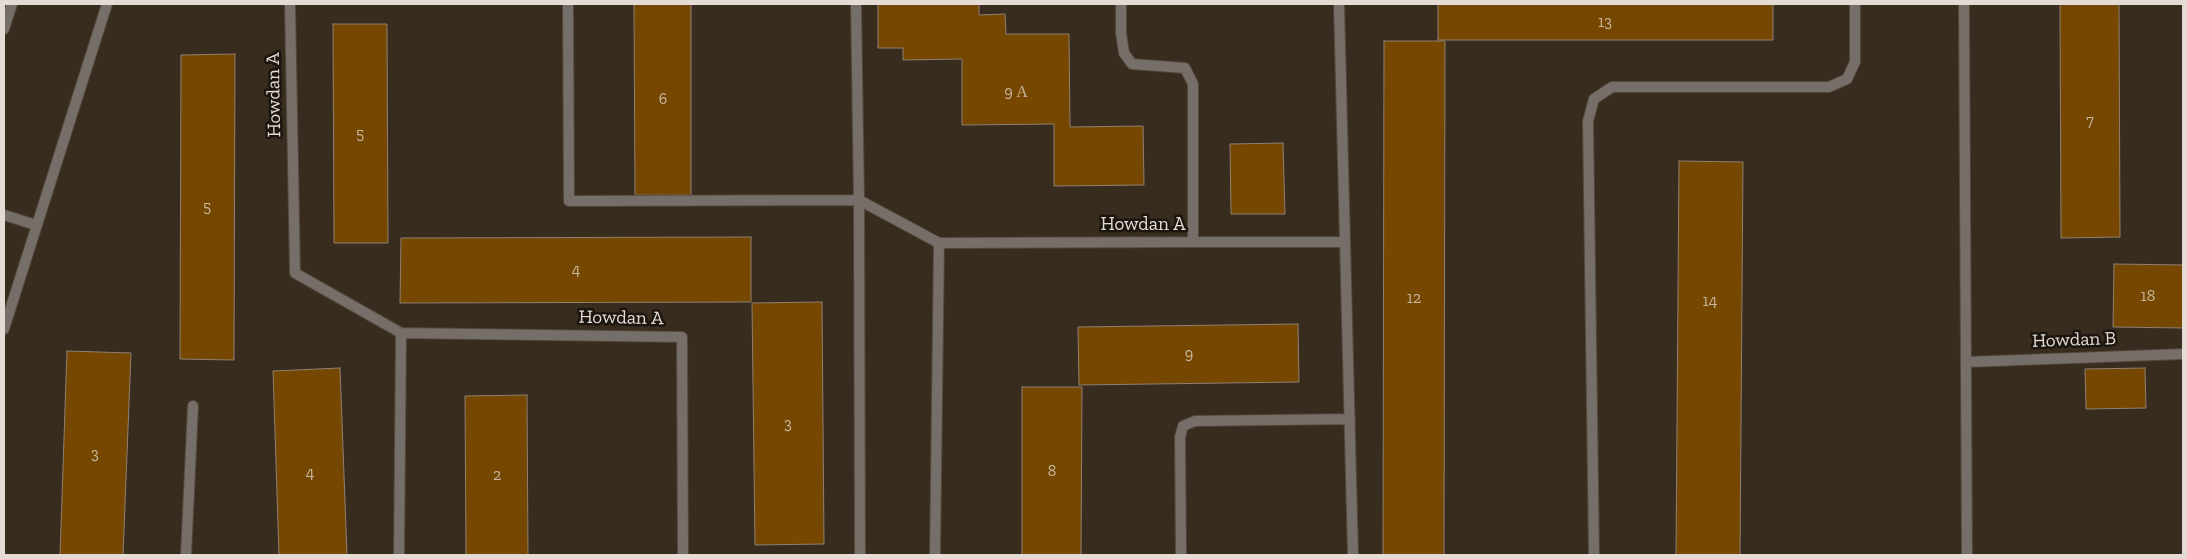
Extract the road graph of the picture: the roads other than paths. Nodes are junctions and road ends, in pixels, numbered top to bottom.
1 (12, 4) edge
2 (107, 4) edge
3 (290, 4) edge
4 (568, 4) edge
5 (856, 4) edge
6 (1121, 4) edge
7 (1339, 4) edge
8 (1855, 4) edge
9 (1964, 4) edge
10 (4, 29) edge
11 (859, 200) junction
12 (4, 215) edge
13 (36, 225) junction
14 (1193, 242) junction
15 (1345, 242) junction
16 (939, 243) junction
17 (4, 329) edge
18 (401, 333) junction
19 (2183, 354) edge
20 (1966, 362) junction
21 (192, 406) dead end
22 (1350, 419) junction
23 (186, 555) edge
24 (399, 555) edge
25 (683, 555) edge
26 (860, 555) edge
27 (935, 555) edge
28 (1181, 555) edge
29 (1353, 555) edge
30 (1594, 555) edge
31 (1967, 555) edge

1 - 10 street
2 - 13 street
3 - 18 street, Howdan A
4 - 11 street
5 - 11 street
6 - 14 street
7 - 15 street
8 - 30 street
9 - 20 street
11 - 16 street
11 - 26 street
12 - 13 street
13 - 17 street
14 - 15 street, Howdan A
14 - 16 street, Howdan A
15 - 22 street
16 - 27 street
18 - 24 street
18 - 25 street, Howdan A
19 - 20 street, Howdan B
20 - 31 street
21 - 23 street
22 - 28 street
22 - 29 street

